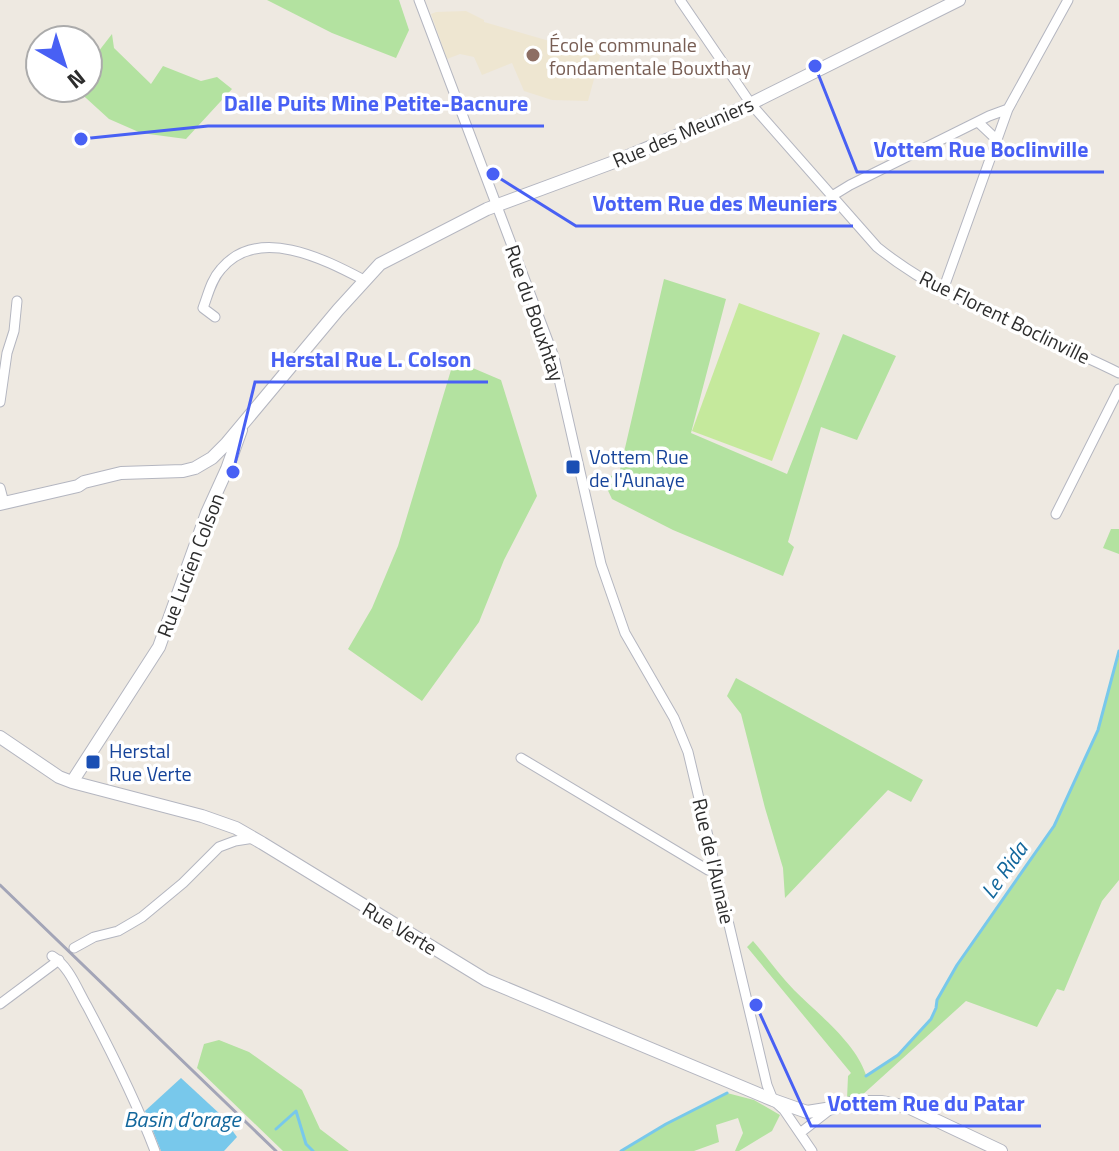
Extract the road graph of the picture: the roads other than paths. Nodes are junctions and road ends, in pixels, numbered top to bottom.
1 (419, 0) edge
2 (680, 0) edge
3 (959, 0) edge
4 (1068, 0) edge
5 (751, 104) junction
6 (1008, 109) junction
7 (978, 122) junction
8 (996, 139) junction
9 (832, 196) junction
10 (496, 205) junction
11 (364, 280) junction
12 (943, 290) junction
13 (17, 301) dead end
14 (215, 317) dead end
15 (1119, 373) edge
16 (1119, 389) edge
17 (0, 402) edge
18 (243, 423) junction
19 (215, 455) junction
20 (228, 468) junction
21 (0, 488) edge
22 (2, 503) edge
23 (1056, 514) dead end
24 (625, 633) joint
25 (0, 737) edge
26 (521, 758) dead end
27 (72, 782) junction
28 (254, 838) junction
29 (717, 872) junction
30 (74, 948) dead end
31 (0, 1004) edge
32 (773, 1100) junction
33 (832, 1108) junction
34 (800, 1133) junction
35 (155, 1151) edge
36 (812, 1151) edge
37 (1001, 1151) edge

1 - 10 street, Rue du Bouxhtay
2 - 5 street, Rue Florent Boclinville
3 - 5 street, Rue des Meuniers
4 - 6 street
5 - 9 street, Rue Florent Boclinville
5 - 10 street, Rue des Meuniers
6 - 7 street
6 - 8 street
7 - 8 street
7 - 9 street
8 - 12 street
9 - 12 street, Rue Florent Boclinville
10 - 11 street, Rue des Meuniers
10 - 24 street, Rue du Bouxhtay
11 - 14 street
11 - 18 street, Rue des Meuniers
12 - 15 street, Rue Florent Boclinville
13 - 17 street
16 - 23 street
18 - 19 street, Rue des Meuniers
18 - 20 street
19 - 20 street
19 - 22 street
20 - 27 street, Rue Lucien Colson
21 - 22 street
24 - 29 street, Rue de l'Aunaie
25 - 27 street, Rue Verte
26 - 29 street
27 - 28 street, Rue Verte
28 - 30 street
28 - 32 street, Rue Verte
29 - 32 street, Rue de l'Aunaie
31 - 35 street
32 - 33 street, Rue Verte
32 - 34 street
33 - 34 street
33 - 37 street
34 - 36 street

